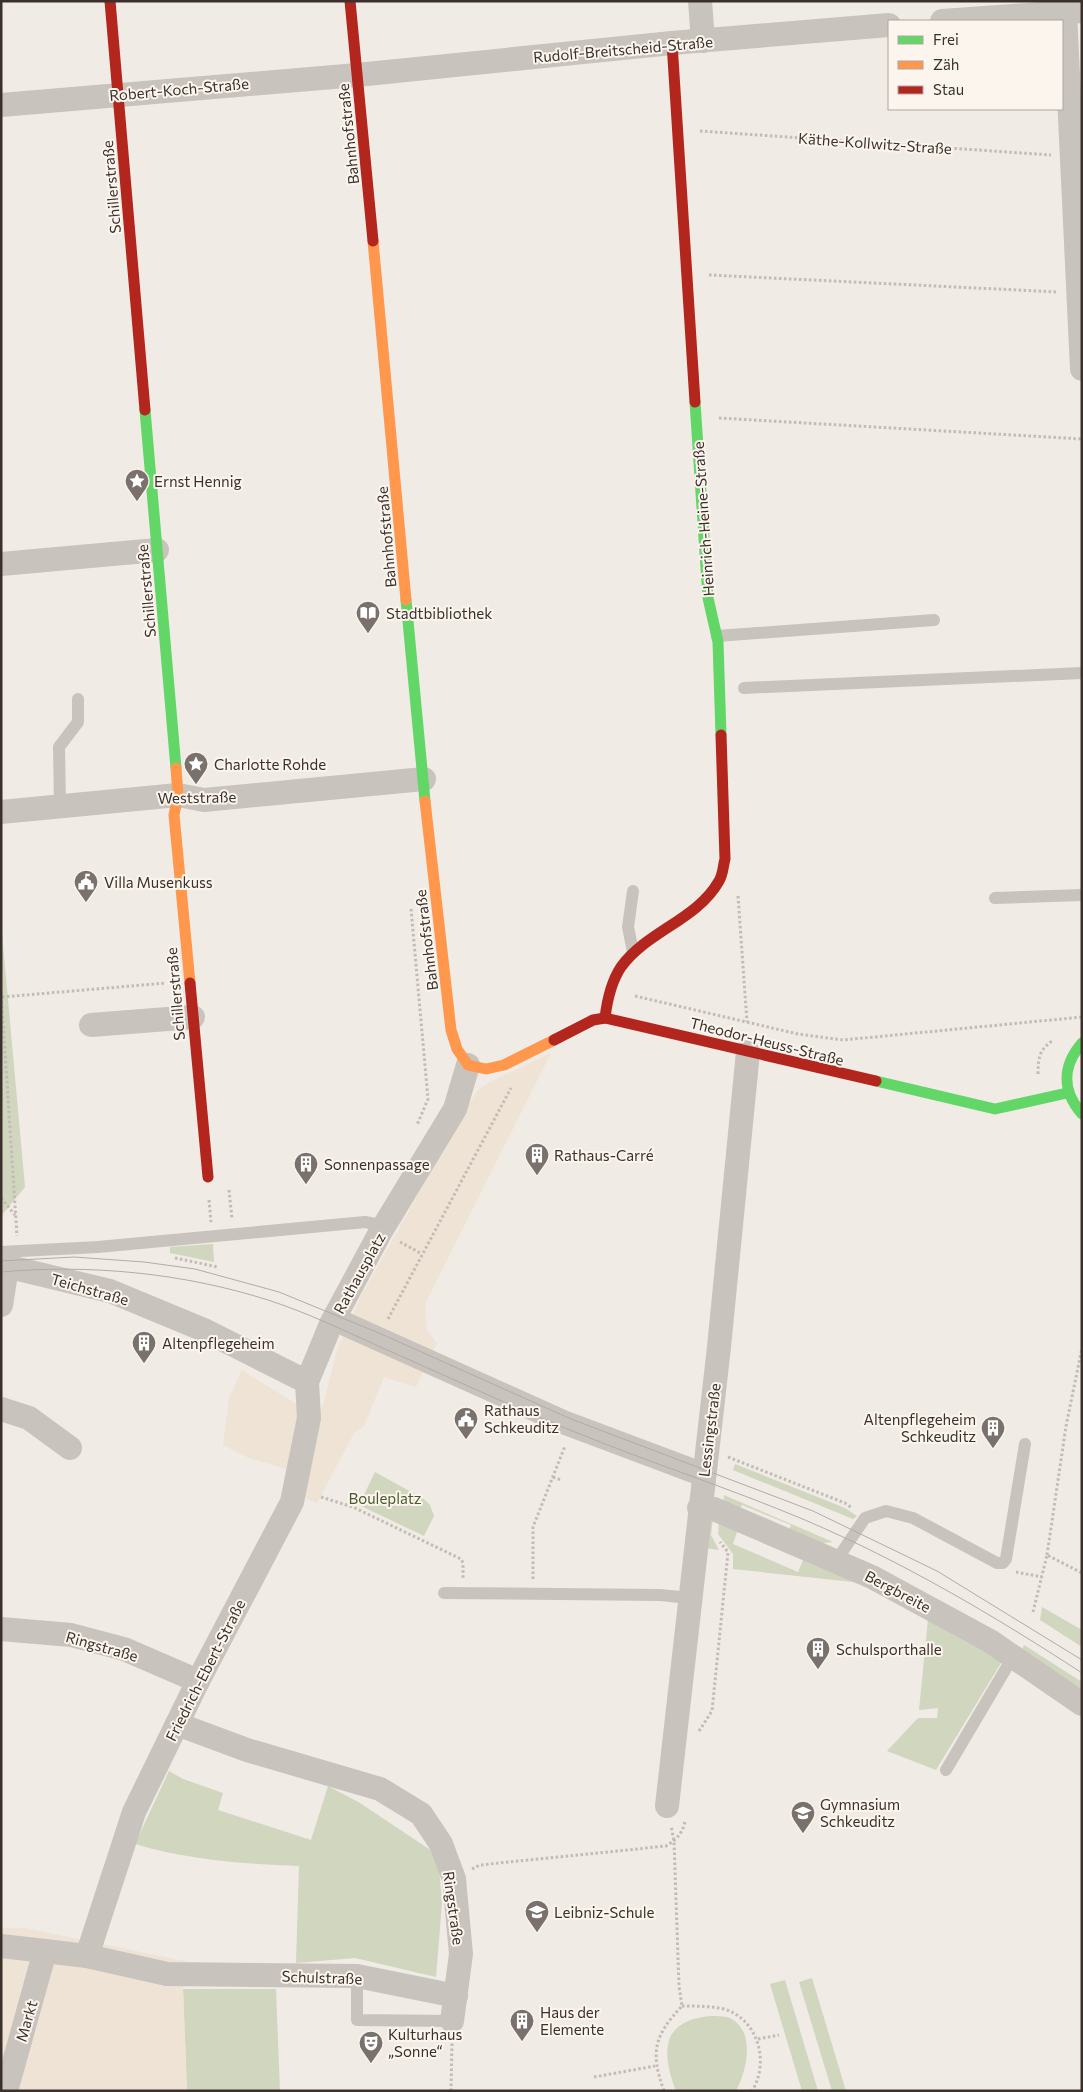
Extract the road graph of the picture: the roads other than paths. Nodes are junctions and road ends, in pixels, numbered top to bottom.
1 (110, 1) edge
2 (350, 1) edge
3 (700, 1) edge
4 (1002, 9) edge
5 (1073, 11) edge
6 (947, 20) edge
7 (888, 25) edge
8 (703, 41) junction
9 (672, 43) junction
10 (357, 75) junction
11 (118, 94) junction
12 (1, 105) edge
13 (1082, 369) edge
14 (157, 550) junction
15 (1, 564) edge
16 (934, 620) dead end
17 (717, 636) junction
18 (1082, 673) edge
19 (744, 688) dead end
20 (78, 699) dead end
21 (424, 779) junction
22 (178, 796) junction
23 (60, 806) junction
24 (1, 812) edge
25 (633, 891) dead end
26 (1082, 895) edge
27 (995, 898) dead end
28 (634, 953) junction
29 (193, 1017) junction
30 (605, 1018) junction
31 (91, 1025) dead end
32 (1082, 1043) edge
33 (748, 1052) junction
34 (468, 1065) junction
35 (1067, 1093) junction
36 (1082, 1114) edge
37 (208, 1177) dead end
38 (389, 1232) junction
39 (1, 1252) edge
40 (9, 1269) edge
41 (1, 1305) edge
42 (334, 1319) junction
43 (307, 1382) junction
44 (1, 1409) edge
45 (1025, 1444) dead end
46 (70, 1448) dead end
47 (704, 1475) junction
48 (706, 1509) junction
49 (836, 1561) junction
50 (444, 1593) dead end
51 (690, 1598) junction
52 (1, 1629) edge
53 (1014, 1656) junction
54 (198, 1681) junction
55 (1082, 1704) edge
56 (177, 1724) junction
57 (946, 1770) dead end
58 (676, 1813) road end
59 (1, 1946) edge
60 (45, 1951) junction
61 (87, 1956) junction
62 (357, 1976) junction
63 (456, 1996) junction
64 (452, 2021) joint
65 (6, 2091) edge

1 - 11 street, Schillerstraße
2 - 10 street, Bahnhofstraße
3 - 8 street
4 - 5 street
4 - 6 street
5 - 13 street
7 - 8 street, Rudolf-Breitscheid-Straße
8 - 9 street, Rudolf-Breitscheid-Straße
9 - 10 street, Rudolf-Breitscheid-Straße
9 - 17 street, Heinrich-Heine-Straße
10 - 11 street, Robert-Koch-Straße
10 - 21 street, Bahnhofstraße
11 - 12 street, Robert-Koch-Straße
11 - 14 street, Schillerstraße
14 - 15 street
14 - 22 street, Schillerstraße
16 - 17 lane
17 - 28 street, Heinrich-Heine-Straße
18 - 19 lane
20 - 23 lane
21 - 22 street, Weststraße
21 - 34 street, Bahnhofstraße
22 - 23 street, Weststraße
22 - 29 street, Schillerstraße
23 - 24 street, Weststraße
25 - 28 lane
26 - 27 lane
28 - 30 street, Heinrich-Heine-Straße
29 - 31 street
29 - 37 street, Schillerstraße
30 - 33 street, Theodor-Heuss-Straße
30 - 34 street
32 - 35 street
33 - 35 street, Theodor-Heuss-Straße
33 - 47 street, Lessingstraße
34 - 38 street, Rathausplatz
35 - 36 street
38 - 40 lane
38 - 42 street, Rathausplatz
39 - 40 lane
40 - 41 street
40 - 43 street, Teichstraße
42 - 43 street, Rathausplatz
42 - 47 street
43 - 54 street, Friedrich-Ebert-Straße
44 - 46 street
45 - 49 lane
47 - 48 street, Lessingstraße
48 - 49 street, Bergbreite
48 - 51 street, Lessingstraße
49 - 53 street, Bergbreite
50 - 51 lane
51 - 58 street, Lessingstraße
52 - 54 street, Ringstraße
53 - 55 street, Bergbreite
53 - 57 lane
54 - 56 street, Friedrich-Ebert-Straße
56 - 61 street, Friedrich-Ebert-Straße
56 - 63 street, Ringstraße
59 - 60 street
60 - 61 street
60 - 65 street, Markt
61 - 62 street, Schulstraße
62 - 63 street, Schulstraße
62 - 64 lane
63 - 64 street, Ringstraße

